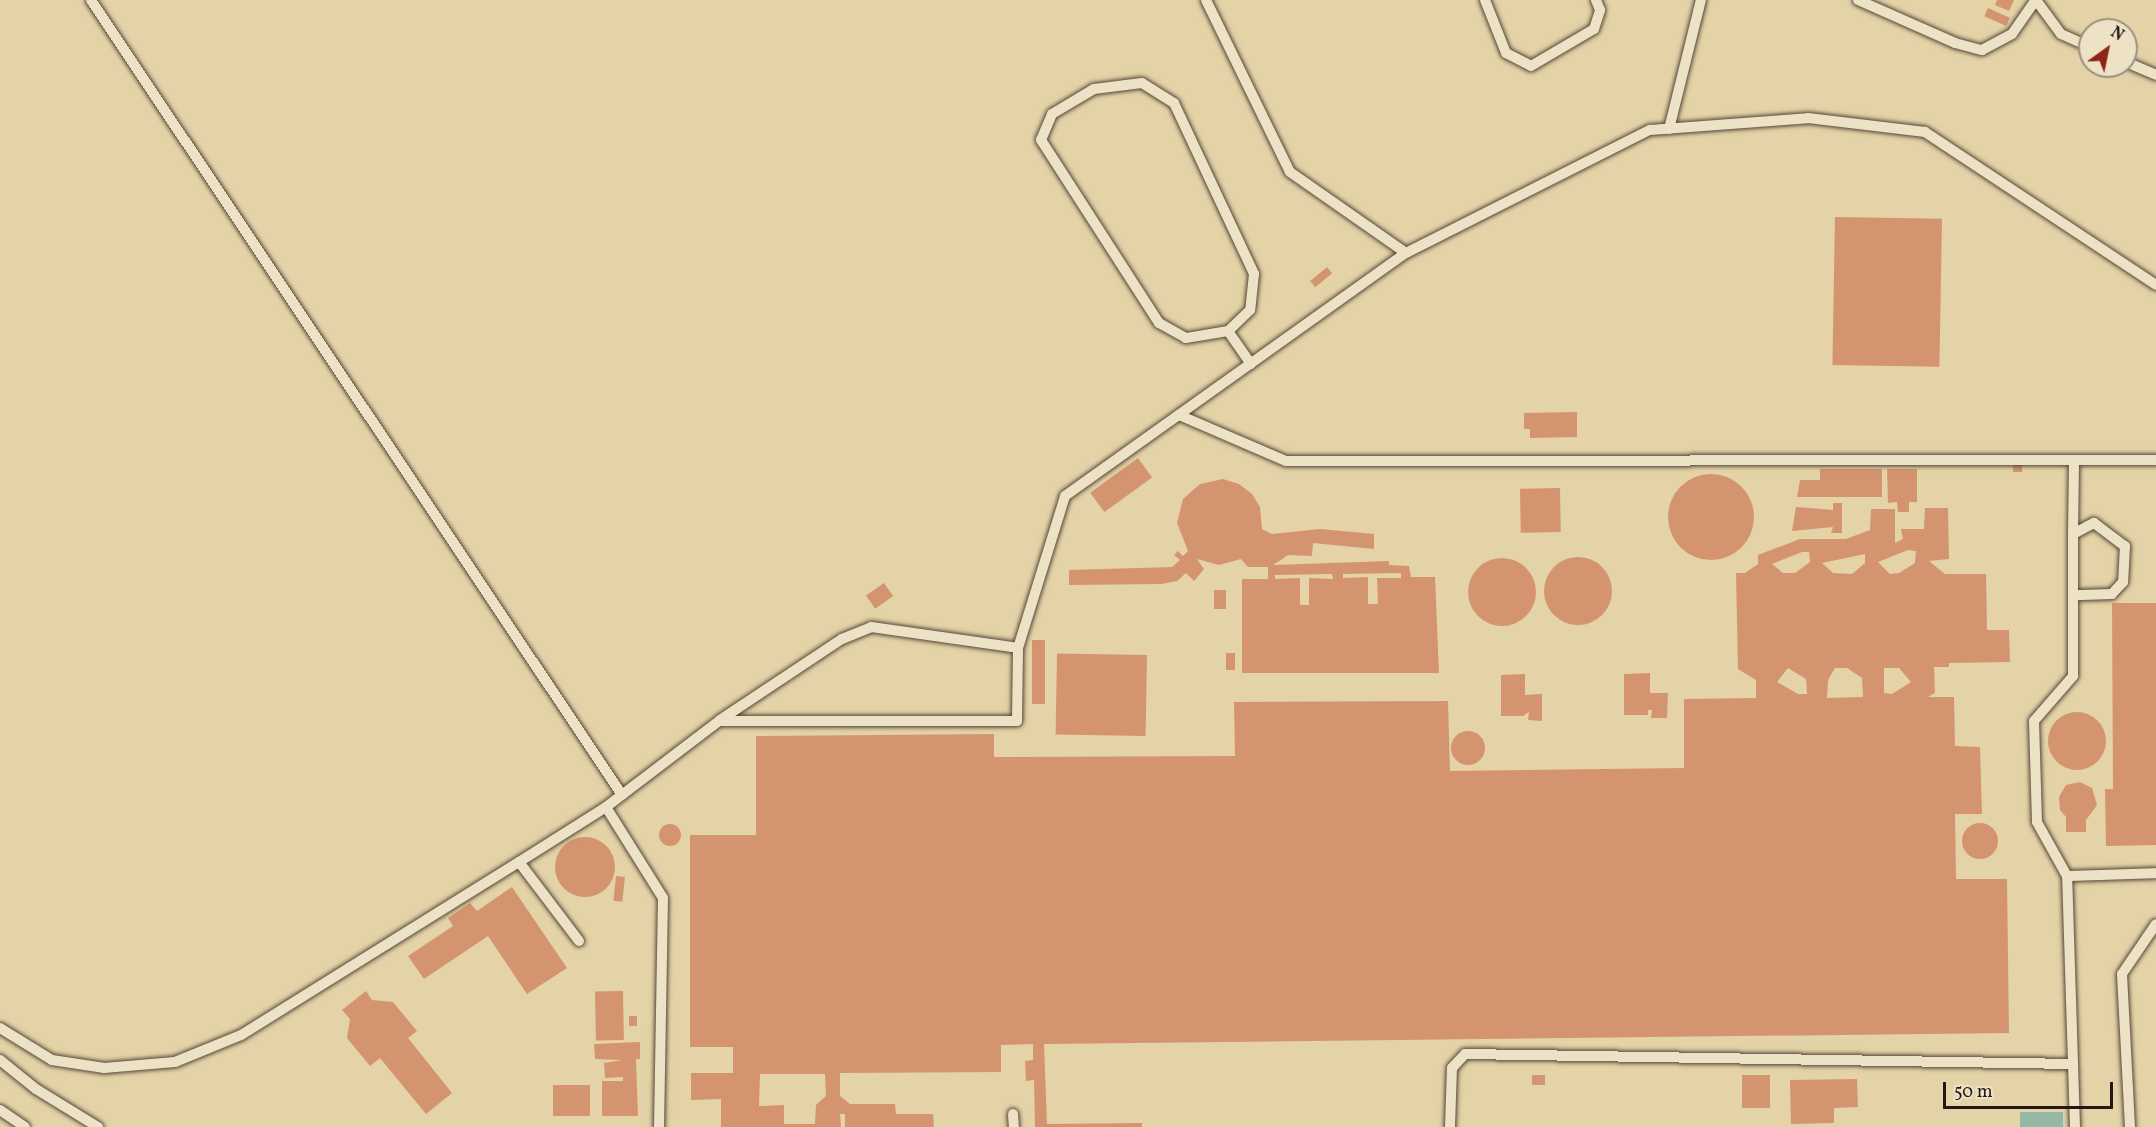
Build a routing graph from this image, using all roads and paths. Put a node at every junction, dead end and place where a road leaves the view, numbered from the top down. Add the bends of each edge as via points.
1 (91, 0) edge
2 (1206, 0) edge
3 (1485, 0) edge
4 (1596, 0) edge
5 (1701, 0) edge
6 (1858, 0) edge
7 (2036, 0) edge
8 (2078, 42) edge
9 (2138, 67) edge
10 (2156, 75) edge
11 (1669, 129) junction
12 (1406, 253) junction
13 (2156, 285) edge
14 (1228, 331) junction
15 (1251, 364) junction
16 (1179, 415) junction
17 (2074, 460) junction
18 (2156, 460) edge
19 (2073, 534) junction
20 (2074, 595) junction
21 (1018, 648) junction
22 (719, 721) junction
23 (622, 795) junction
24 (606, 807) junction
25 (519, 862) junction
26 (2156, 873) edge
27 (2067, 876) junction
28 (2156, 924) edge
29 (579, 941) dead end
30 (0, 1028) edge
31 (0, 1060) edge
32 (2073, 1064) junction
33 (0, 1110) edge
34 (1013, 1114) dead end
35 (25, 1127) edge
36 (98, 1127) edge
37 (659, 1127) edge
38 (1014, 1127) edge
39 (1450, 1127) edge
40 (2075, 1127) edge
41 (2130, 1127) edge

1 - 23 lane
2 - 12 lane via 1290,172
3 - 4 lane via 1506,53 1531,66 1594,29 1600,10
5 - 11 lane
6 - 7 lane via 1956,43 1982,50 2012,34
7 - 8 lane via 2061,34
9 - 10 lane
11 - 12 lane via 1650,130
11 - 13 lane via 1808,118 1925,132
12 - 15 lane
14 - 14 lane via 1250,310 1254,274 1174,103 1142,83 1094,88 1052,114 1041,140 1159,323 1186,338
14 - 15 lane
15 - 16 lane
16 - 17 lane via 1286,461
16 - 21 lane via 1065,496
17 - 18 lane
17 - 19 lane
19 - 20 lane
19 - 20 lane via 2094,523 2125,546 2123,582 2112,594
20 - 27 lane via 2073,676 2034,721 2037,822
21 - 22 lane via 872,627 842,639
21 - 22 lane via 1017,721
22 - 23 lane
23 - 24 lane
24 - 25 lane
24 - 37 lane via 663,898
25 - 29 lane
25 - 30 lane via 241,1035 175,1062 104,1068 52,1060
26 - 27 lane
27 - 32 lane
28 - 41 lane via 2122,974
31 - 36 lane via 36,1089
32 - 39 lane via 1465,1054 1452,1068
32 - 40 lane
33 - 35 lane
34 - 38 lane

